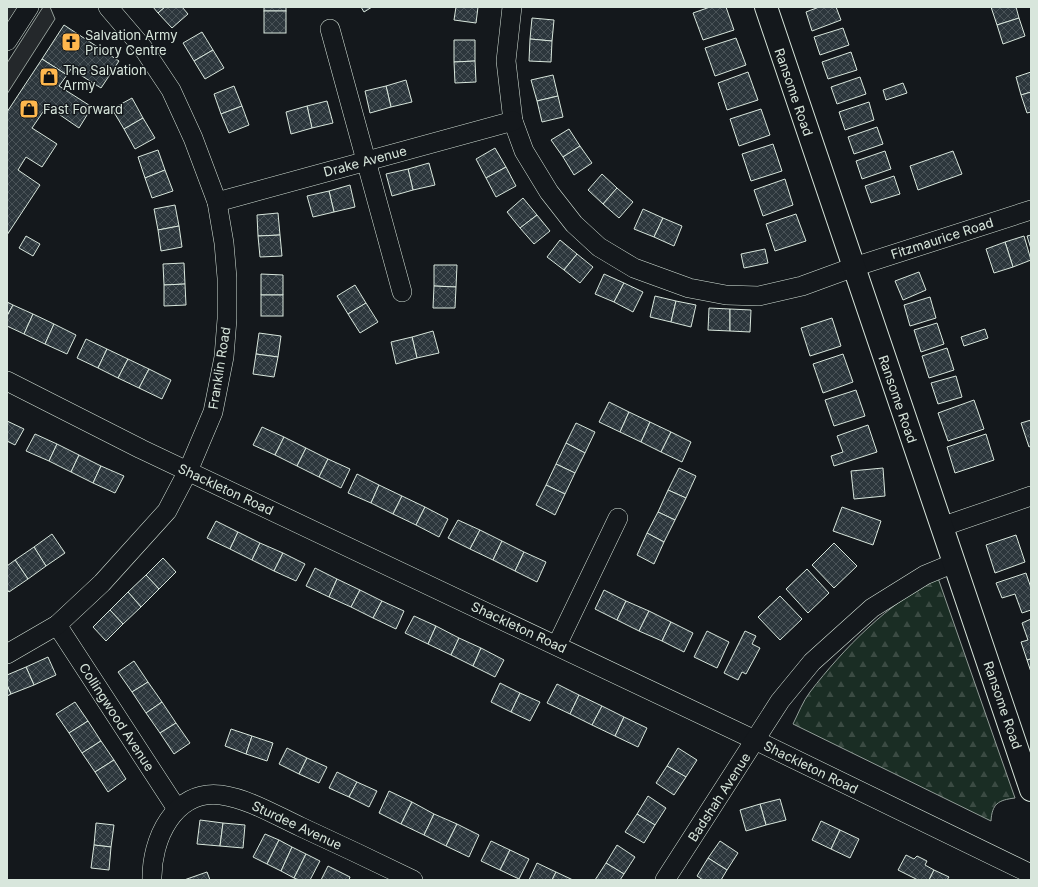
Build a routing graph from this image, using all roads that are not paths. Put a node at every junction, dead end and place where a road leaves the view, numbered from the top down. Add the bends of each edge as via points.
1 (29, 7) edge
2 (108, 7) edge
3 (512, 7) edge
4 (766, 7) edge
5 (330, 29) dead end
6 (7, 41) edge
7 (513, 121) junction
8 (366, 161) junction
9 (217, 202) junction
10 (1031, 210) edge
11 (854, 267) junction
12 (402, 292) dead end
13 (7, 381) edge
14 (188, 471) junction
15 (1031, 496) edge
16 (618, 518) dead end
17 (941, 527) junction
18 (954, 563) junction
19 (57, 625) junction
20 (557, 645) junction
21 (7, 654) edge
22 (755, 740) junction
23 (1031, 790) edge
24 (177, 809) junction
25 (1031, 874) edge
26 (152, 880) edge
27 (414, 880) edge
28 (665, 880) edge

1 - 6 street
2 - 9 street, Franklin Road via 142,48 171,90 193,138
3 - 7 street, Fitzmaurice Road via 506,61
4 - 11 street, Ransome Road
5 - 8 street
7 - 8 street, Drake Avenue
7 - 11 street, Fitzmaurice Road via 524,151 549,192 574,224 599,247 634,268 689,288 726,296 758,296 802,286
8 - 9 street, Drake Avenue
8 - 12 street
9 - 14 street, Franklin Road via 227,278 224,357 213,412
10 - 11 street, Fitzmaurice Road
11 - 17 street, Ransome Road
13 - 14 street, Shackleton Road
14 - 19 street, Franklin Road via 166,511 144,537 102,584
14 - 20 street, Shackleton Road
15 - 17 street
16 - 20 street
17 - 18 street, Ransome Road
18 - 22 street, Badshah Avenue via 925,575 872,608 836,639 812,662 780,701
18 - 23 street, Ransome Road
19 - 21 street, Franklin Road
19 - 24 street, Collingwood Avenue
20 - 22 street, Shackleton Road
22 - 25 street, Shackleton Road
22 - 28 street, Badshah Avenue
24 - 26 street via 163,828 152,866
24 - 27 street, Sturdee Avenue via 198,798 221,795 251,803

